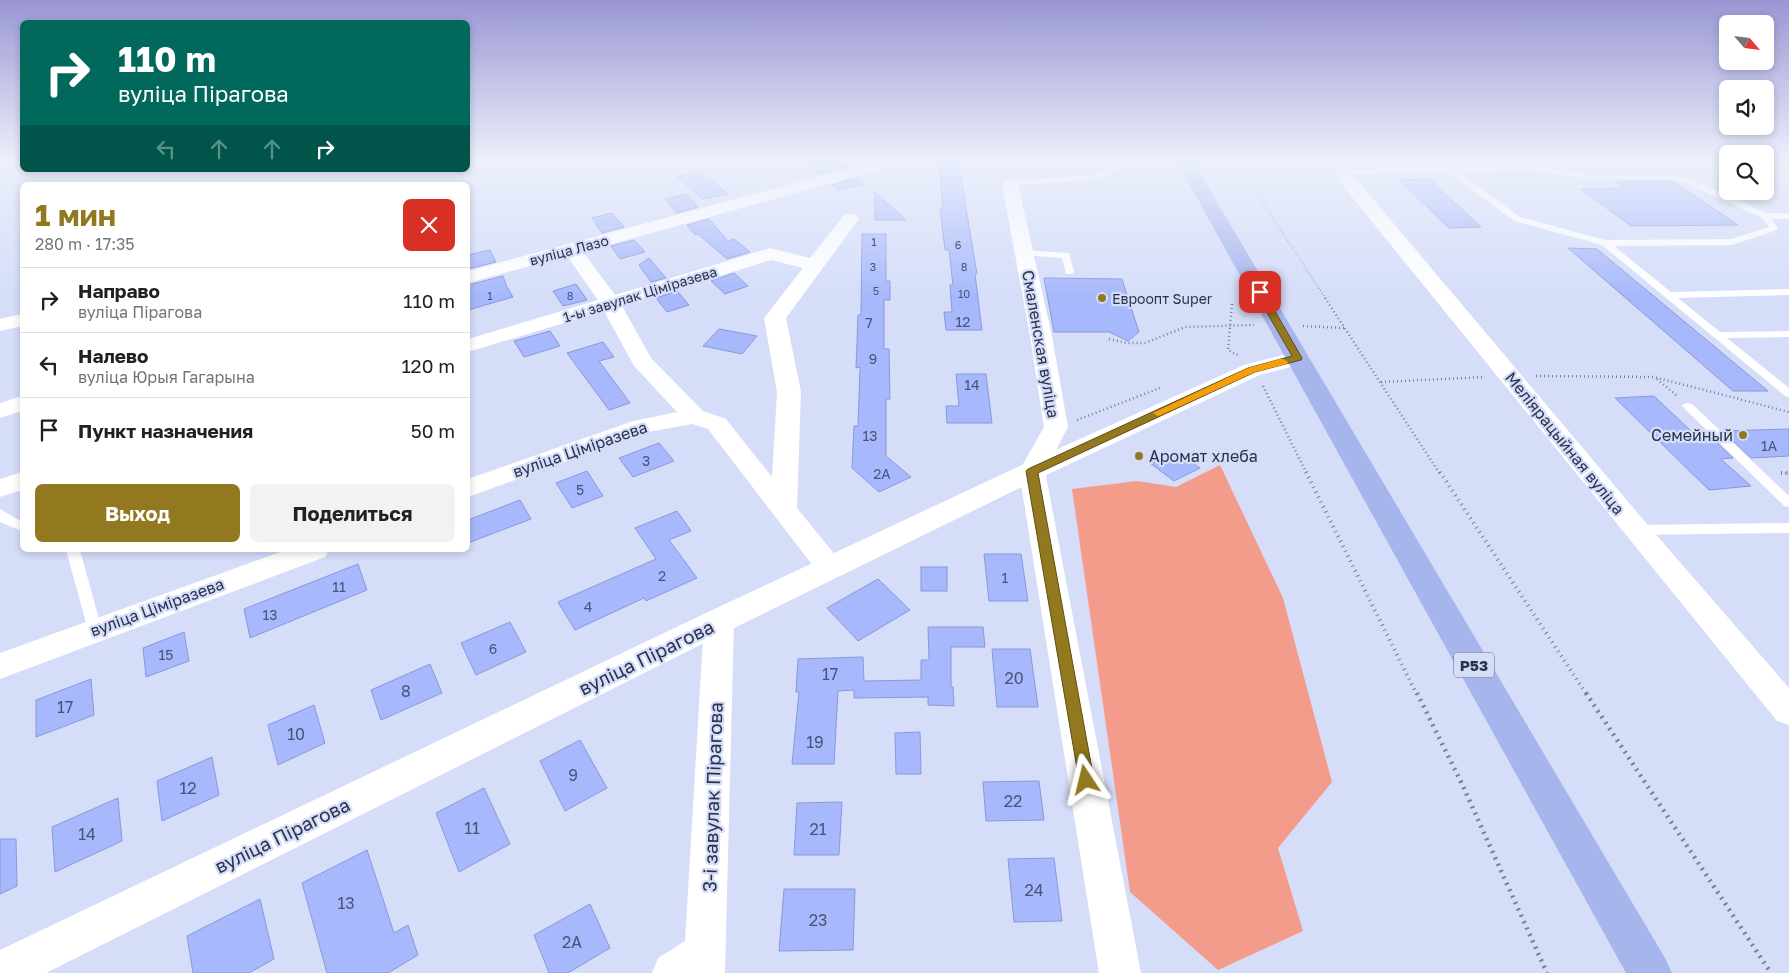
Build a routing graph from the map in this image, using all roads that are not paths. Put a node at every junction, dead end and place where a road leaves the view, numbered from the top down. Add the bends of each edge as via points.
1 (732, 205) edge
2 (1014, 205) edge
3 (1210, 205) edge
4 (1368, 205) edge
5 (1498, 205) edge
6 (1742, 205) edge
7 (1765, 216) junction
8 (1789, 216) edge
9 (850, 219) dead end
10 (1605, 243) junction
11 (571, 249) junction
12 (1024, 253) junction
13 (814, 265) junction
14 (1070, 272) dead end
15 (470, 276) edge
16 (1789, 292) edge
17 (1668, 296) junction
18 (610, 302) junction
19 (20, 320) edge
20 (0, 325) edge
21 (1789, 334) edge
22 (1717, 335) junction
23 (470, 345) edge
24 (1298, 358) junction
25 (1789, 394) edge
26 (20, 405) edge
27 (1688, 406) road end
28 (0, 411) edge
29 (694, 416) junction
30 (1032, 471) junction
31 (20, 482) edge
32 (470, 487) edge
33 (0, 488) edge
34 (1789, 504) edge
35 (783, 510) junction
36 (0, 513) edge
37 (20, 526) edge
38 (1789, 528) edge
39 (1636, 530) junction
40 (74, 552) edge
41 (310, 552) edge
42 (830, 568) junction
43 (720, 621) junction
44 (95, 630) junction
45 (0, 666) edge
46 (1789, 711) edge
47 (704, 962) edge
48 (0, 973) edge
49 (673, 973) edge
50 (1120, 973) edge
51 (1650, 973) edge

1 - 11 street, вуліца Лазо
2 - 12 street, Смаленская вуліца
3 - 24 main road, Р53
4 - 39 street, Меліярацыйная вуліца
5 - 10 lane via 1517,219
6 - 7 lane
7 - 8 lane
7 - 10 lane via 1774,228 1732,242
9 - 13 street
10 - 17 lane
11 - 15 street, вуліца Лазо
11 - 18 street
12 - 14 lane via 1066,255
12 - 30 street, Смаленская вуліца via 1056,427
13 - 18 street, 1-ы завулак Ціміразева via 770,254
13 - 35 street via 775,318 789,392
16 - 17 lane
17 - 22 lane
18 - 23 street, 1-ы завулак Ціміразева
18 - 29 street via 642,361
19 - 20 street
21 - 22 lane
22 - 25 lane
24 - 30 main road, вуліца Пірагова via 1252,370
24 - 51 main road, Р53
26 - 28 street
27 - 34 lane
29 - 32 street, вуліца Ціміразева via 642,426
29 - 35 street via 717,424
30 - 42 main road, вуліца Пірагова
30 - 50 street
31 - 33 street
35 - 42 street
36 - 37 lane
38 - 39 lane
39 - 46 street, Меліярацыйная вуліца
40 - 44 lane
41 - 44 street, вуліца Ціміразева
42 - 43 main road, вуліца Пірагова
43 - 47 street, 3-і завулак Пірагова
43 - 48 main road, вуліца Пірагова
44 - 45 street, вуліца Ціміразева
47 - 49 street

